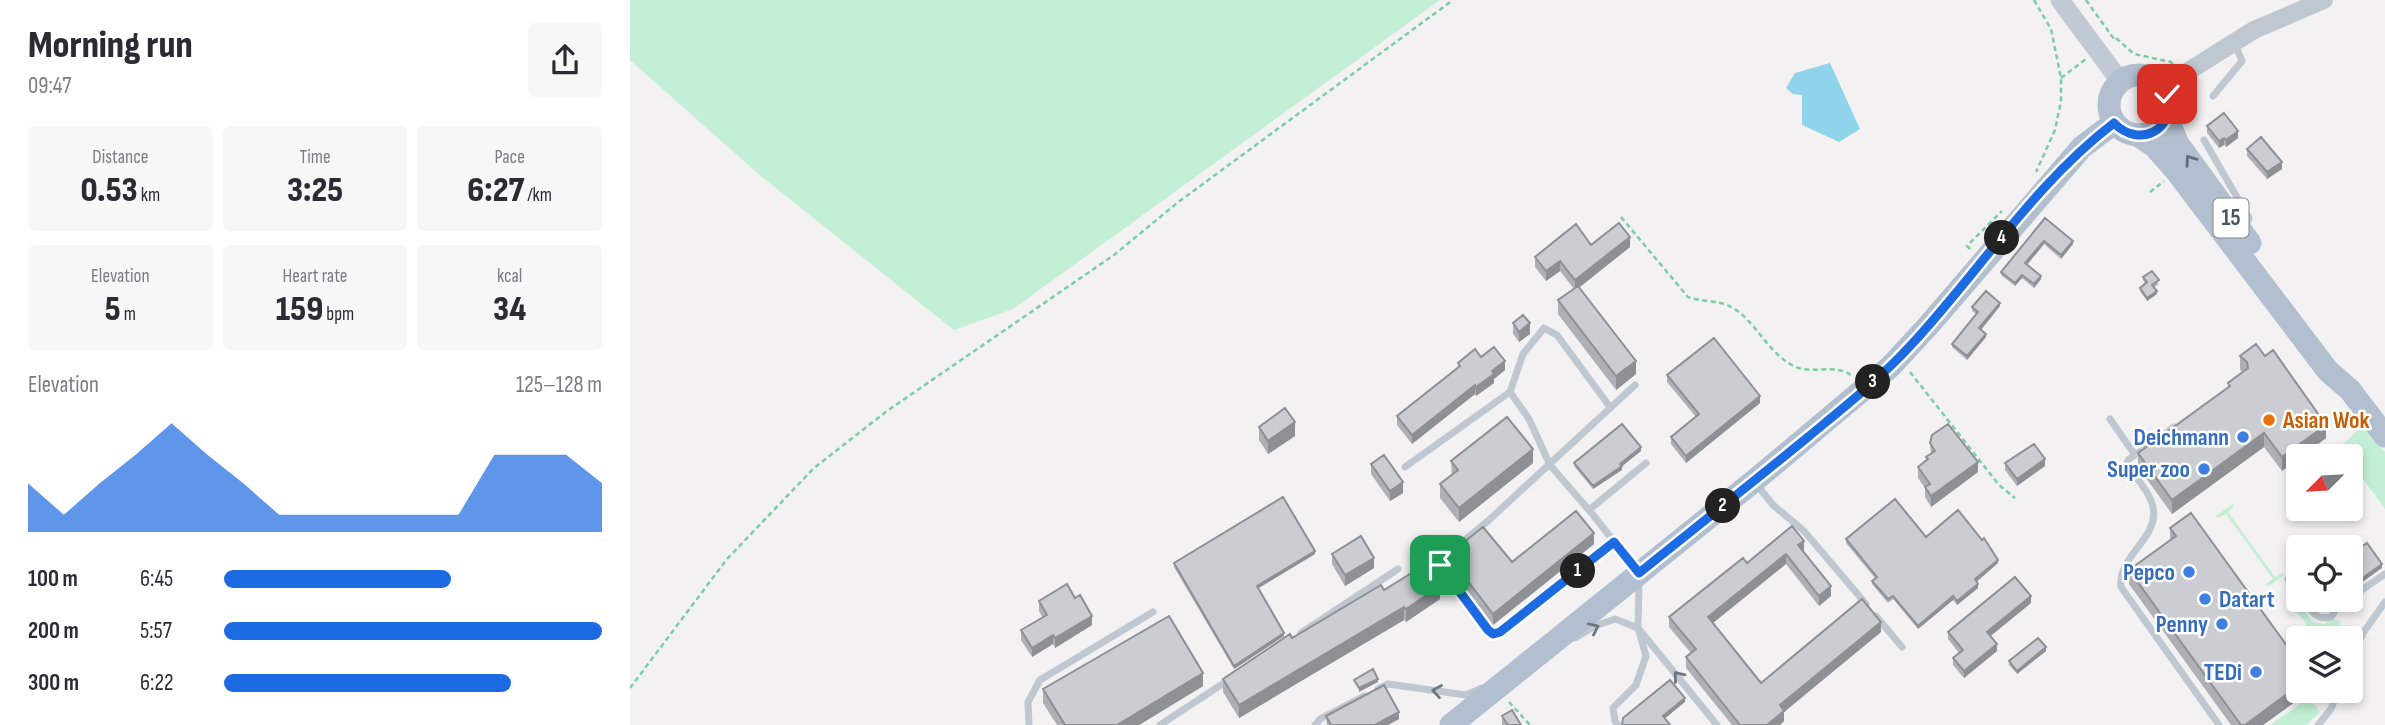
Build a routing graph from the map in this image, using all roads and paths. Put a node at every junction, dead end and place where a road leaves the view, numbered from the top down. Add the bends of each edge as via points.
1 (1454, 0) edge
2 (2034, 0) edge
3 (2060, 0) edge
4 (2325, 0) edge
5 (2234, 42) junction
6 (2120, 81) junction
7 (2163, 87) junction
8 (2213, 96) dead end
9 (2167, 118) junction
10 (2114, 123) junction
11 (2139, 136) junction
12 (2204, 140) dead end
13 (2033, 176) dead end
14 (2002, 211) dead end
15 (1622, 217) dead end
16 (2242, 233) junction
17 (1984, 261) junction
18 (1899, 358) junction
19 (1635, 385) dead end
20 (1867, 388) junction
21 (2350, 390) junction
22 (1510, 392) junction
23 (1610, 407) junction
24 (2110, 419) dead end
25 (2178, 425) edge
26 (2385, 436) edge
27 (2135, 455) junction
28 (1646, 463) dead end
29 (1550, 465) junction
30 (1405, 467) dead end
31 (1754, 481) junction
32 (2015, 498) dead end
33 (1589, 510) junction
34 (1614, 542) junction
35 (1398, 569) dead end
36 (1639, 573) junction
37 (2385, 574) edge
38 (2363, 589) edge
39 (2385, 602) edge
40 (1153, 612) dead end
41 (2313, 612) edge
42 (2334, 612) edge
43 (1638, 628) junction
44 (2363, 633) edge
45 (1296, 636) edge
46 (1551, 645) junction
47 (1902, 647) dead end
48 (1240, 673) edge
49 (1500, 686) junction
50 (630, 688) edge
51 (2333, 703) edge
52 (1029, 725) edge
53 (1160, 725) edge
54 (1315, 725) edge
55 (1451, 725) edge
56 (1530, 725) edge
57 (1618, 725) edge
58 (1717, 725) edge
59 (2219, 725) edge
60 (2318, 725) edge

1 - 50 path via 1177,203 1114,255 887,411 814,468 727,559
2 - 13 path via 2051,29 2061,101 2055,130
3 - 6 main road
4 - 5 street
5 - 7 street
5 - 8 lane via 2242,61
6 - 7 main road via 2138,75
6 - 10 main road via 2108,106
7 - 9 main road, 15 via 2169,102
9 - 11 main road via 2155,131
16 -> 9 main road, 15 via 2178,144
10 - 11 main road, 15
10 - 17 main road via 2082,147
11 - 21 main road, 15 via 2177,172 2328,371
12 - 16 lane via 2249,218
14 - 17 path via 1968,246
15 - 20 path via 1688,297 1730,306 1783,360 1798,368 1846,370
16 - 21 main road, 15 via 2339,362
17 - 18 main road
18 - 20 main road
18 - 32 path via 1999,485
19 - 23 lane
20 - 31 main road
21 - 26 main road, 15
22 - 23 lane via 1523,354 1544,328 1556,335
22 - 29 lane via 1529,419
22 - 30 lane
23 - 29 lane
24 - 27 lane
25 - 27 lane
27 - 59 lane via 2127,464 2151,500 2154,517 2121,571 2122,587
28 - 33 lane
29 - 33 lane
29 - 34 lane via 1440,563 1488,630 1500,632
31 - 36 main road
31 - 47 lane via 1773,505 1804,531
33 - 34 lane
34 - 36 lane
35 - 45 lane
36 - 43 lane
36 - 46 main road
37 - 38 lane
39 - 44 lane
40 - 52 lane via 1040,680 1028,702
41 - 42 lane via 2321,619
46 -> 43 lane via 1565,644 1615,619
43 - 57 lane via 1646,656 1636,685 1613,708
58 -> 43 lane
46 - 49 main road
48 - 53 lane
49 -> 54 lane via 1486,686 1466,695 1388,684
49 - 55 main road
49 - 56 path
51 - 60 lane

